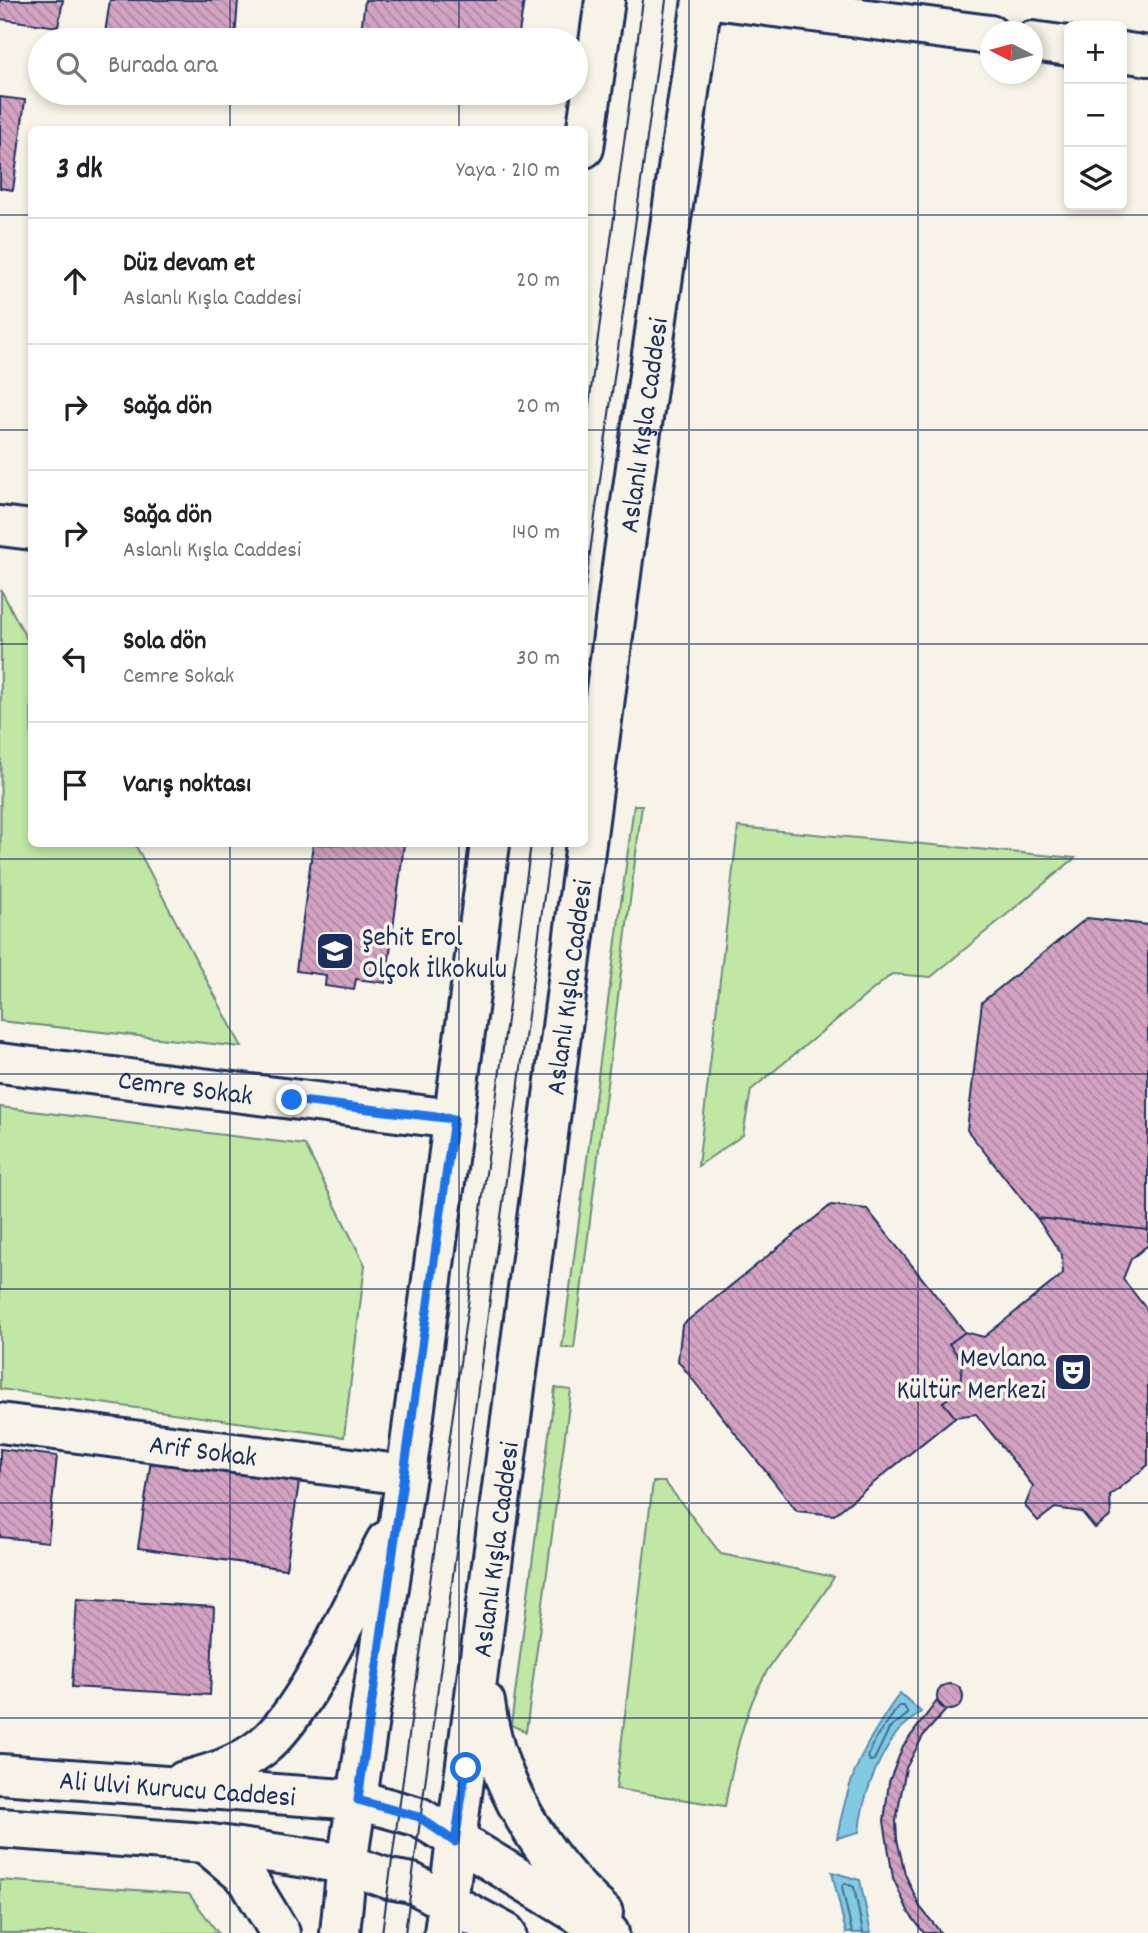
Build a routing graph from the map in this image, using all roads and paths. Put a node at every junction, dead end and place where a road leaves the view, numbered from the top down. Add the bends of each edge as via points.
1 (605, 0) edge
2 (702, 0) edge
3 (721, 0) edge
4 (980, 34) edge
5 (1043, 42) edge
6 (1064, 45) edge
7 (1127, 53) edge
8 (1148, 56) edge
9 (587, 126) edge
10 (0, 526) edge
11 (28, 530) edge
12 (588, 827) edge
13 (491, 847) edge
14 (585, 847) edge
15 (0, 1063) edge
16 (454, 1119) junction
17 (0, 1423) edge
18 (406, 1475) junction
19 (399, 1517) junction
20 (480, 1663) junction
21 (0, 1774) edge
22 (160, 1788) junction
23 (358, 1800) junction
24 (0, 1828) edge
25 (455, 1842) junction
26 (205, 1843) junction
27 (347, 1864) junction
28 (447, 1917) edge
29 (280, 1933) edge
30 (340, 1933) edge
31 (506, 1933) edge
32 (609, 1933) edge
33 (626, 1933) edge

1 - 9 main road
2 - 12 main road, Aslanlı Kışla Caddesi
3 - 4 main road
5 - 6 main road
7 - 8 main road
10 - 11 main road
13 - 16 main road
14 - 20 main road, Aslanlı Kışla Caddesi
15 - 16 main road, Cemre Sokak
16 - 18 main road
17 - 18 main road, Arif Sokak
18 - 19 main road
19 - 22 main road via 302,1700 264,1746 229,1769
19 - 23 main road
20 - 25 main road, Aslanlı Kışla Caddesi
20 - 33 main road via 488,1734 526,1818 549,1857
21 - 22 main road, Ali Ulvi Kurucu Caddesi
22 - 23 main road, Ali Ulvi Kurucu Caddesi
23 - 25 main road, Ali Ulvi Kurucu Caddesi via 419,1817
23 - 27 main road
24 - 26 main road, Ali Ulvi Kurucu Caddesi
25 - 28 main road, Aslanlı Kışla Caddesi
25 - 32 main road, Ali Ulvi Kurucu Caddesi
26 - 27 main road, Ali Ulvi Kurucu Caddesi
26 - 29 main road via 247,1878
27 - 28 main road, Ali Ulvi Kurucu Caddesi via 412,1883
27 - 30 main road
28 - 31 main road, Ali Ulvi Kurucu Caddesi

